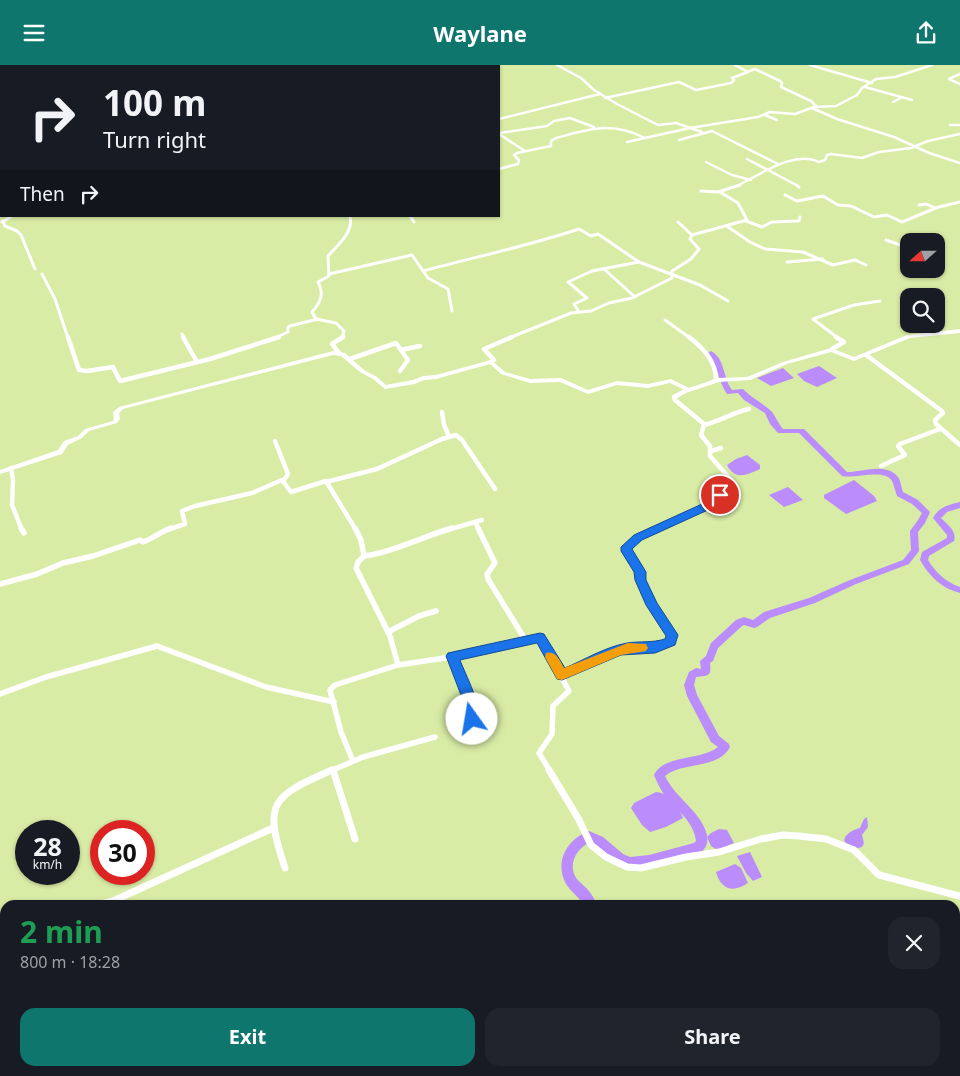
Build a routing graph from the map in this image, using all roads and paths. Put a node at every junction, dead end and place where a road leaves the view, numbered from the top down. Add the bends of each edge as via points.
1 (557, 65) edge
2 (735, 65) edge
3 (810, 65) edge
4 (932, 65) edge
5 (747, 72) junction
6 (960, 74) edge
7 (954, 76) junction
8 (960, 78) edge
9 (872, 83) junction
10 (960, 84) edge
11 (865, 87) junction
12 (600, 94) junction
13 (606, 97) junction
14 (903, 97) junction
15 (912, 100) dead end
16 (893, 102) dead end
17 (817, 107) junction
18 (812, 108) junction
19 (765, 115) junction
20 (500, 119) edge
21 (777, 120) dead end
22 (950, 125) dead end
23 (960, 125) edge
24 (594, 127) junction
25 (689, 128) junction
26 (702, 133) junction
27 (500, 134) edge
28 (960, 134) edge
29 (500, 135) edge
30 (645, 138) junction
31 (679, 140) dead end
32 (627, 142) dead end
33 (915, 146) junction
34 (526, 151) junction
35 (747, 159) dead end
36 (706, 162) dead end
37 (960, 163) edge
38 (778, 164) junction
39 (500, 169) edge
40 (767, 170) junction
41 (751, 180) junction
42 (799, 187) dead end
43 (702, 191) dead end
44 (720, 192) junction
45 (786, 195) dead end
46 (960, 202) edge
47 (920, 205) dead end
48 (936, 208) junction
49 (350, 217) edge
50 (411, 217) edge
51 (800, 217) dead end
52 (746, 221) junction
53 (2, 222) edge
54 (414, 222) dead end
55 (678, 223) dead end
56 (728, 227) junction
57 (692, 235) junction
58 (886, 240) dead end
59 (900, 245) edge
60 (824, 259) junction
61 (640, 262) junction
62 (787, 262) dead end
63 (866, 265) dead end
64 (35, 269) dead end
65 (604, 269) junction
66 (423, 271) junction
67 (42, 274) dead end
68 (328, 274) junction
69 (673, 275) junction
70 (635, 297) junction
71 (728, 301) dead end
72 (880, 301) dead end
73 (452, 311) dead end
74 (579, 312) junction
75 (318, 319) junction
76 (666, 320) dead end
77 (960, 331) edge
78 (182, 334) dead end
79 (420, 346) dead end
80 (832, 349) junction
81 (402, 350) junction
82 (339, 353) junction
83 (866, 355) junction
84 (350, 359) junction
85 (197, 362) junction
86 (491, 362) junction
87 (400, 371) dead end
88 (720, 380) junction
89 (687, 389) junction
90 (749, 409) dead end
91 (442, 412) dead end
92 (704, 425) junction
93 (940, 429) junction
94 (449, 436) junction
95 (275, 441) dead end
96 (960, 445) edge
97 (721, 448) dead end
98 (711, 451) junction
99 (881, 465) dead end
100 (11, 468) junction
101 (0, 472) edge
102 (284, 480) junction
103 (326, 482) junction
104 (495, 489) dead end
105 (482, 520) dead end
106 (475, 522) junction
107 (24, 533) dead end
108 (364, 556) junction
109 (0, 584) edge
110 (436, 611) dead end
111 (388, 631) junction
112 (526, 641) junction
113 (452, 656) junction
114 (398, 665) junction
115 (562, 675) junction
116 (0, 694) edge
117 (334, 702) junction
118 (472, 719) dead end
119 (435, 737) dead end
120 (353, 761) junction
121 (333, 770) junction
122 (273, 828) junction
123 (355, 839) dead end
124 (285, 868) dead end
125 (960, 896) edge
126 (115, 900) edge

1 - 12 street
2 - 5 street
3 - 9 street
4 - 9 street via 896,77 876,79
5 - 13 street via 732,78 731,83 698,90 679,82
5 - 17 street via 755,69 780,81 782,87
6 - 7 street
7 - 8 street
7 - 10 street via 949,79
9 - 11 street
11 - 14 street
11 - 17 street via 839,105
12 - 13 street
12 - 20 street
13 - 25 street via 658,125 676,123
14 - 15 street
14 - 16 street
17 - 18 street
18 - 19 street via 797,114 770,112
18 - 33 street
19 - 21 street
19 - 25 street
22 - 23 street
24 - 27 street via 570,118
24 - 30 street via 629,130
24 - 34 street via 551,141 551,146
25 - 26 street
25 - 30 street
26 - 31 street
26 - 38 street via 714,131
28 - 33 street
29 - 34 street
30 - 32 street
33 - 37 street
33 - 38 street via 862,158 831,154 819,162 810,157
34 - 39 street via 514,155 519,160 518,164
35 - 40 street
36 - 41 street
38 - 40 street
40 - 41 street
40 - 42 street
41 - 44 street
43 - 44 street
44 - 52 street via 738,203
45 - 48 street via 797,201 824,197 874,217 888,215 902,222
46 - 48 street
47 - 48 street
49 - 68 street via 351,225 343,241 328,256
50 - 54 street
51 - 52 street via 799,221 772,222 762,227
52 - 56 street
53 - 64 street via 21,235
55 - 57 street
56 - 57 street
56 - 60 street via 764,249 794,250
57 - 69 street via 690,239 699,251 672,271
58 - 59 street
60 - 62 street
60 - 63 street via 832,265 857,260
61 - 65 street
61 - 66 street via 598,234 591,236 579,229
61 - 69 street
65 - 70 street
65 - 74 street via 568,282 587,298 574,305
66 - 68 street via 410,255
66 - 73 street via 430,280 448,289
67 - 85 street via 55,299 79,370 113,367 122,381
68 - 75 street via 318,282 322,289 320,303 312,312
69 - 70 street
69 - 71 street
70 - 74 street
72 - 80 street via 847,306 813,319 844,342
74 - 86 street via 486,347 484,349 494,361
75 - 82 street via 335,322 344,329 343,337 332,344
75 - 85 street via 290,326 284,335
76 - 88 street via 711,358
77 - 83 street via 906,337
78 - 85 street
79 - 81 street
80 - 83 street via 850,358
80 - 88 street via 788,362 748,379
81 - 84 street via 396,343
81 - 87 street via 408,360
82 - 84 street
82 - 100 street via 121,408 116,412 115,421 87,431 66,443 62,450
83 - 93 street via 942,411 935,420
84 - 86 street via 385,387
86 - 89 street via 503,373 530,381 561,380 588,392 614,384 648,386 671,381
88 - 89 street
89 - 92 street via 674,397 675,400
90 - 92 street
91 - 94 street
92 - 98 street via 701,435
93 - 96 street
93 - 99 street via 899,445 905,455
94 - 103 street via 384,466
94 - 104 street via 456,435 462,440
95 - 102 street via 288,474
97 - 98 street
98 - 115 street via 710,456 731,480 716,489 719,499 638,537 626,547 640,572 652,605 672,635 671,642 618,651
100 - 101 street
100 - 107 street via 14,482 10,495
102 - 103 street via 291,492
102 - 109 street via 252,493 185,509 182,511 185,524 162,531 151,540 126,543
103 - 108 street via 356,530
105 - 106 street
106 - 108 street via 428,535 381,555
106 - 112 street via 494,558 495,563 487,574 489,581
108 - 111 street via 356,568
110 - 111 street
111 - 114 street
112 - 113 street
112 - 115 street via 540,638
113 - 114 street
113 - 118 street via 472,708
114 - 117 street via 335,685 330,690
115 - 125 street via 569,691 553,706 552,735 539,753 588,840 618,864 635,868 719,852 783,835 826,839 860,854 879,875
116 - 117 street via 46,677 157,646 266,687
117 - 120 street via 341,732
119 - 120 street
120 - 121 street
121 - 122 street via 290,790 277,801 272,816
121 - 123 street
122 - 124 street
122 - 126 street

